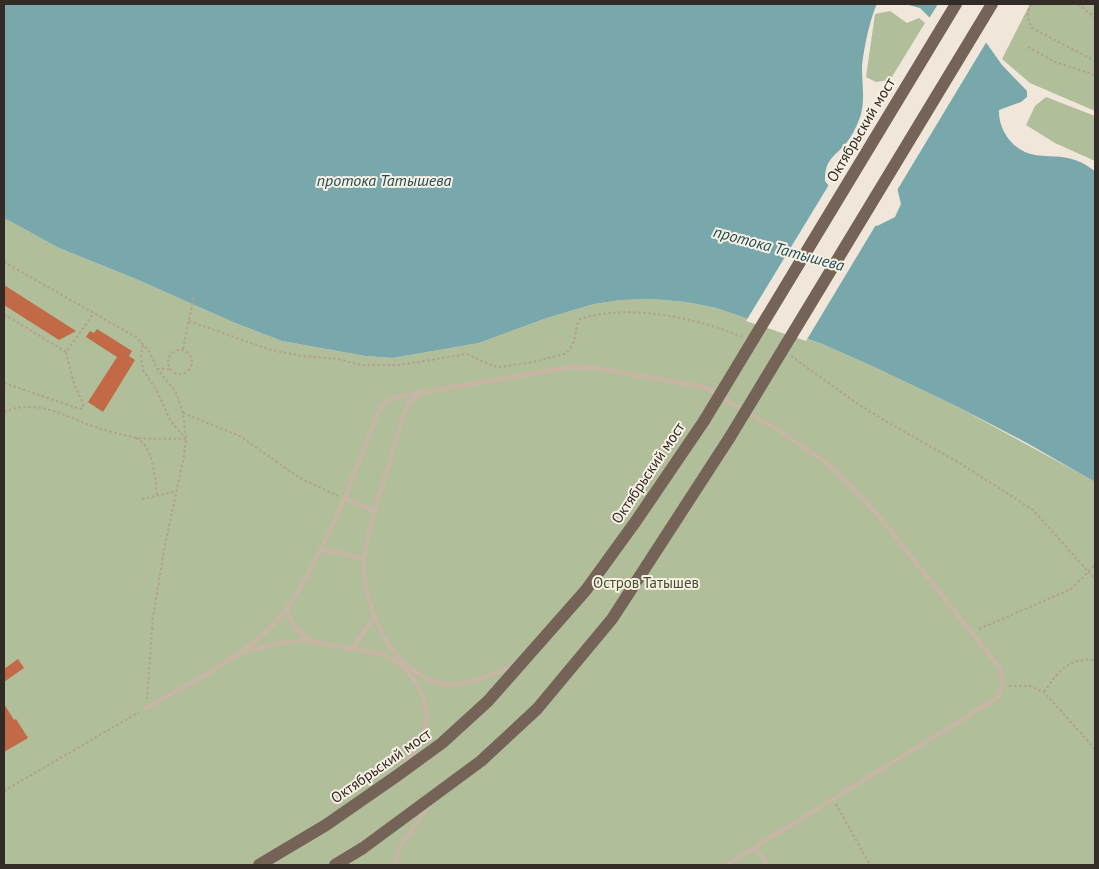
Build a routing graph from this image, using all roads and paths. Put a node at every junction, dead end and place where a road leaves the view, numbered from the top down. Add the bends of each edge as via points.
1 (956, 4) edge
2 (992, 4) edge
3 (1032, 4) edge
4 (1078, 4) edge
5 (1095, 18) edge
6 (1028, 47) dead end
7 (1095, 61) edge
8 (1095, 75) edge
9 (4, 262) edge
10 (194, 295) dead end
11 (94, 313) junction
12 (4, 314) edge
13 (143, 343) junction
14 (183, 350) junction
15 (66, 352) junction
16 (157, 369) junction
17 (170, 369) junction
18 (4, 383) edge
19 (425, 390) junction
20 (4, 412) edge
21 (183, 412) junction
22 (134, 437) junction
23 (186, 439) junction
24 (176, 491) junction
25 (157, 496) junction
26 (142, 499) dead end
27 (345, 499) junction
28 (375, 511) junction
29 (322, 549) junction
30 (364, 559) junction
31 (1095, 565) edge
32 (1090, 572) junction
33 (1095, 579) edge
34 (290, 604) junction
35 (375, 616) junction
36 (972, 631) junction
37 (311, 640) junction
38 (352, 649) junction
39 (240, 652) junction
40 (1095, 660) edge
41 (524, 662) junction
42 (1002, 687) junction
43 (1044, 692) junction
44 (146, 708) junction
45 (1095, 749) edge
46 (398, 775) junction
47 (4, 791) edge
48 (436, 795) junction
49 (834, 800) junction
50 (755, 847) junction
51 (259, 865) edge
52 (335, 865) edge
53 (395, 865) edge
54 (726, 865) edge
55 (767, 865) edge
56 (870, 865) edge

1 - 41 main road, Октябрьский мост, bridge via 704,421 586,590
2 - 48 main road, bridge via 730,437 612,619 537,709 481,761
3 - 7 path via 1028,20 1032,28
4 - 5 path
6 - 8 path via 1055,62
9 - 11 path
10 - 14 path
11 - 13 path
11 - 15 path
12 - 15 path
13 - 16 path
13 - 23 path via 140,357 143,370 158,390 170,420
14 - 17 path via 178,349 170,355
14 - 17 path via 188,351 193,360 191,369 183,374
15 - 18 path via 83,406 81,409
16 - 17 path
16 - 21 path via 170,382
19 - 27 lane via 392,398 382,406
19 - 28 lane via 406,408
19 - 36 lane via 572,367 704,387 778,430 838,473 883,521
20 - 22 path via 22,407 52,409 101,429
21 - 23 path
21 - 27 path via 240,436 298,477
22 - 23 path
22 - 25 path via 148,452
23 - 24 path
24 - 25 path
24 - 44 path via 153,617
25 - 26 path
27 - 28 lane
27 - 29 lane
28 - 30 lane
29 - 30 lane
29 - 34 lane
30 - 35 lane
31 - 32 path
32 - 33 path
32 - 36 path via 1071,589
34 - 37 lane via 288,612 294,628
34 - 39 lane via 269,629
35 - 38 lane
35 - 41 lane via 388,643 398,655 415,671 442,684 463,684
36 - 42 lane via 999,667
37 - 38 lane
37 - 39 lane
38 - 46 lane via 389,658 411,677 422,692 425,730
39 - 44 lane
40 - 43 path via 1074,662 1059,671
41 - 46 main road, Октябрьский мост via 488,702 442,743
42 - 43 path via 1030,686
42 - 49 lane via 996,698
43 - 45 path
44 - 47 path
46 - 51 main road, Октябрьский мост via 326,825
48 - 52 main road
48 - 53 lane via 400,847
49 - 50 lane
49 - 56 path
50 - 54 lane
50 - 55 lane

